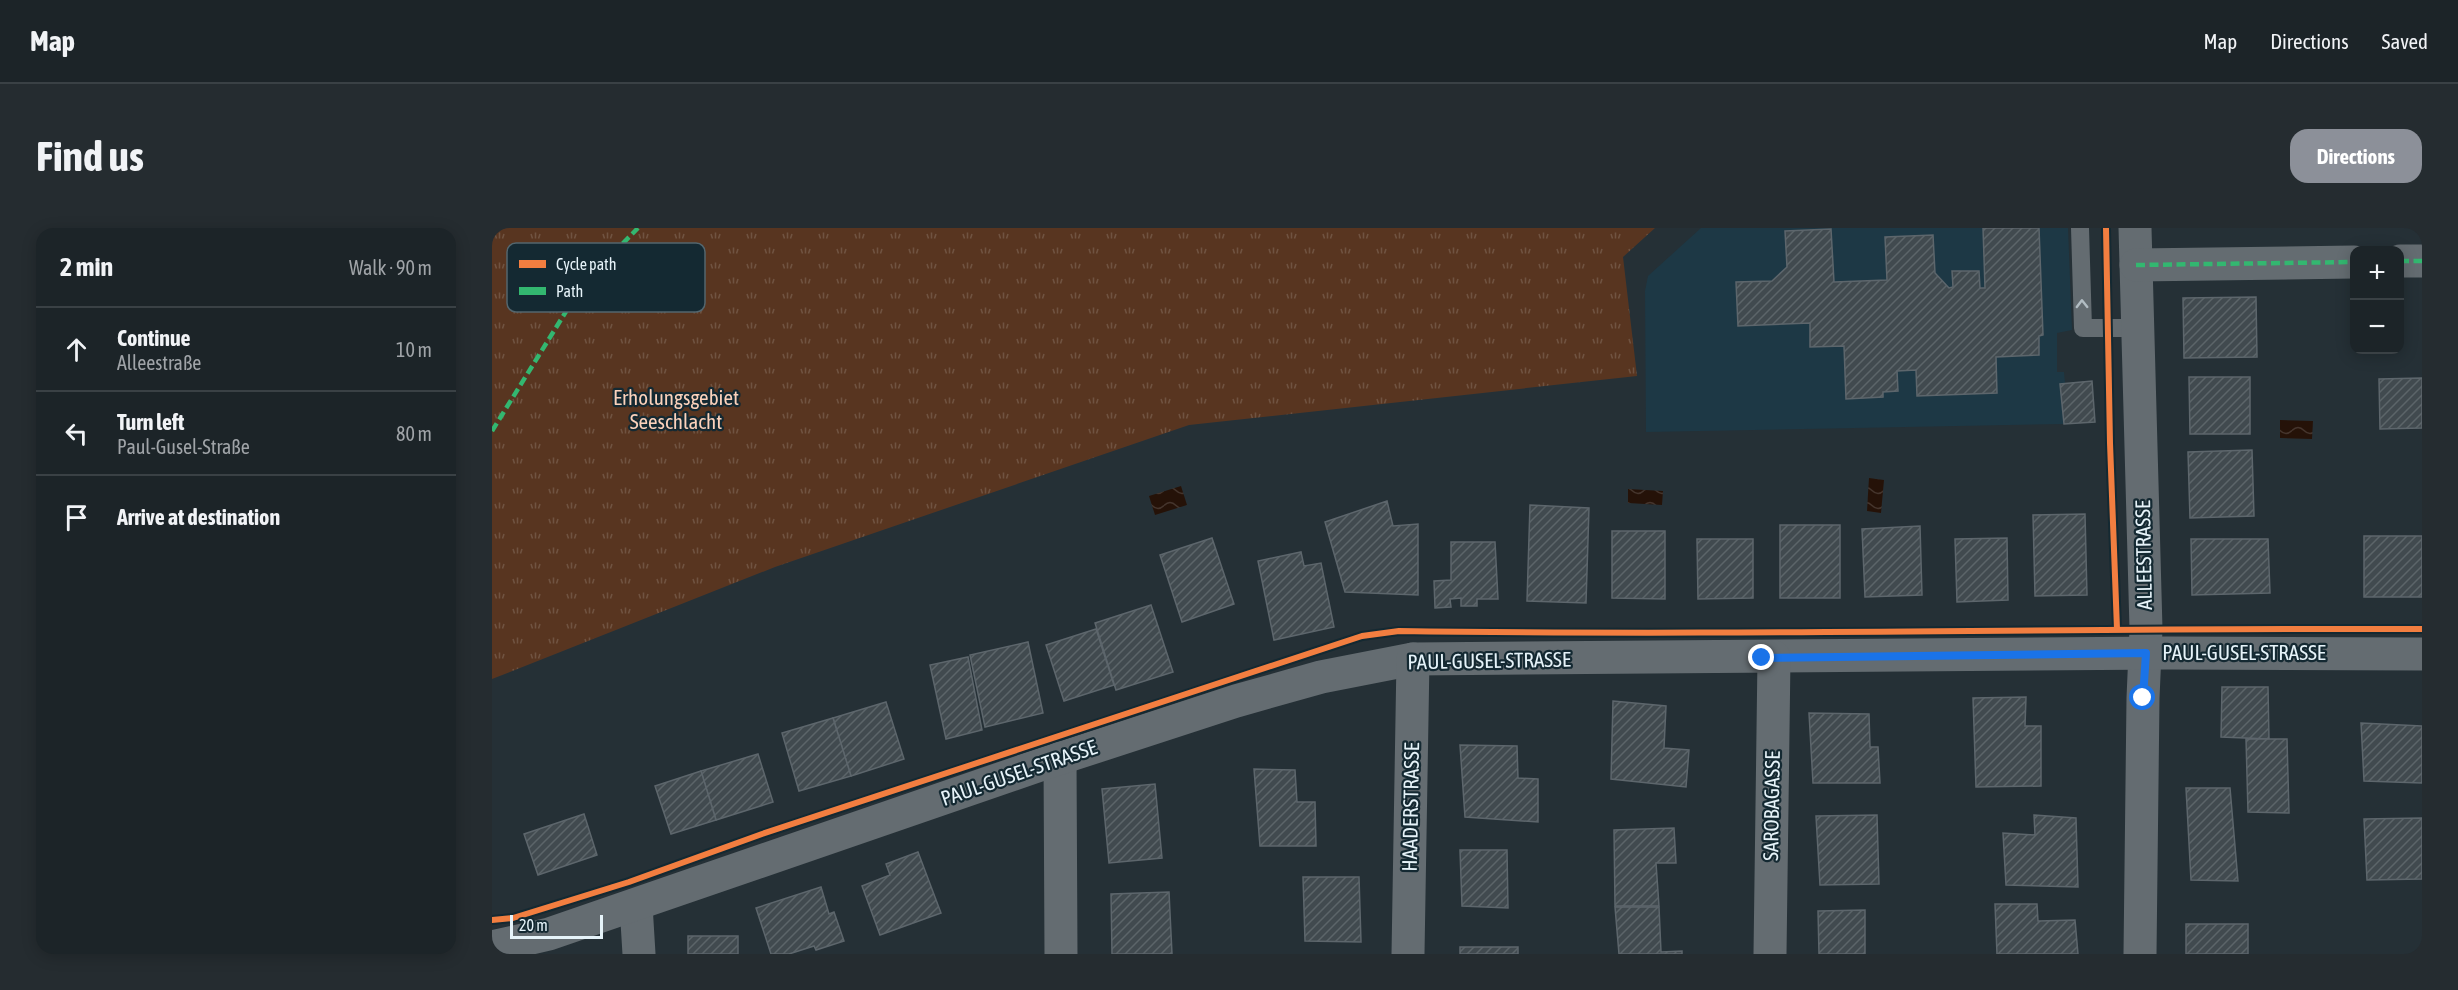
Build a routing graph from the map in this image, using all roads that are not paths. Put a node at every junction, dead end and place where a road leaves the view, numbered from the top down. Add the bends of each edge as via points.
1 (2080, 228) edge
2 (2134, 228) edge
3 (2404, 261) edge
4 (2422, 261) edge
5 (2350, 262) edge
6 (2136, 265) junction
7 (2138, 328) junction
8 (2146, 653) junction
9 (2422, 654) edge
10 (1774, 657) junction
11 (1413, 659) junction
12 (1060, 758) junction
13 (636, 905) junction
14 (492, 947) edge
15 (639, 954) edge
16 (1061, 954) edge
17 (1407, 954) edge
18 (1770, 954) edge
19 (2140, 954) edge

7 -> 1 lane via 2083,328
2 - 6 street, ALLEESTRASSE
3 - 4 street
5 - 6 street
6 - 7 street, ALLEESTRASSE
7 - 8 street, ALLEESTRASSE
8 - 9 street, PAUL-GUSEL-STRASSE
8 - 10 street, PAUL-GUSEL-STRASSE
8 - 19 street, ALLEESTRASSE
10 - 11 street, PAUL-GUSEL-STRASSE
10 - 18 street, SAROBAGASSE
11 - 12 street, PAUL-GUSEL-STRASSE via 1321,677
11 - 17 street, HAADERSTRASSE
12 - 13 street, PAUL-GUSEL-STRASSE
12 - 16 street
13 - 14 street, PAUL-GUSEL-STRASSE via 549,934
13 - 15 street

